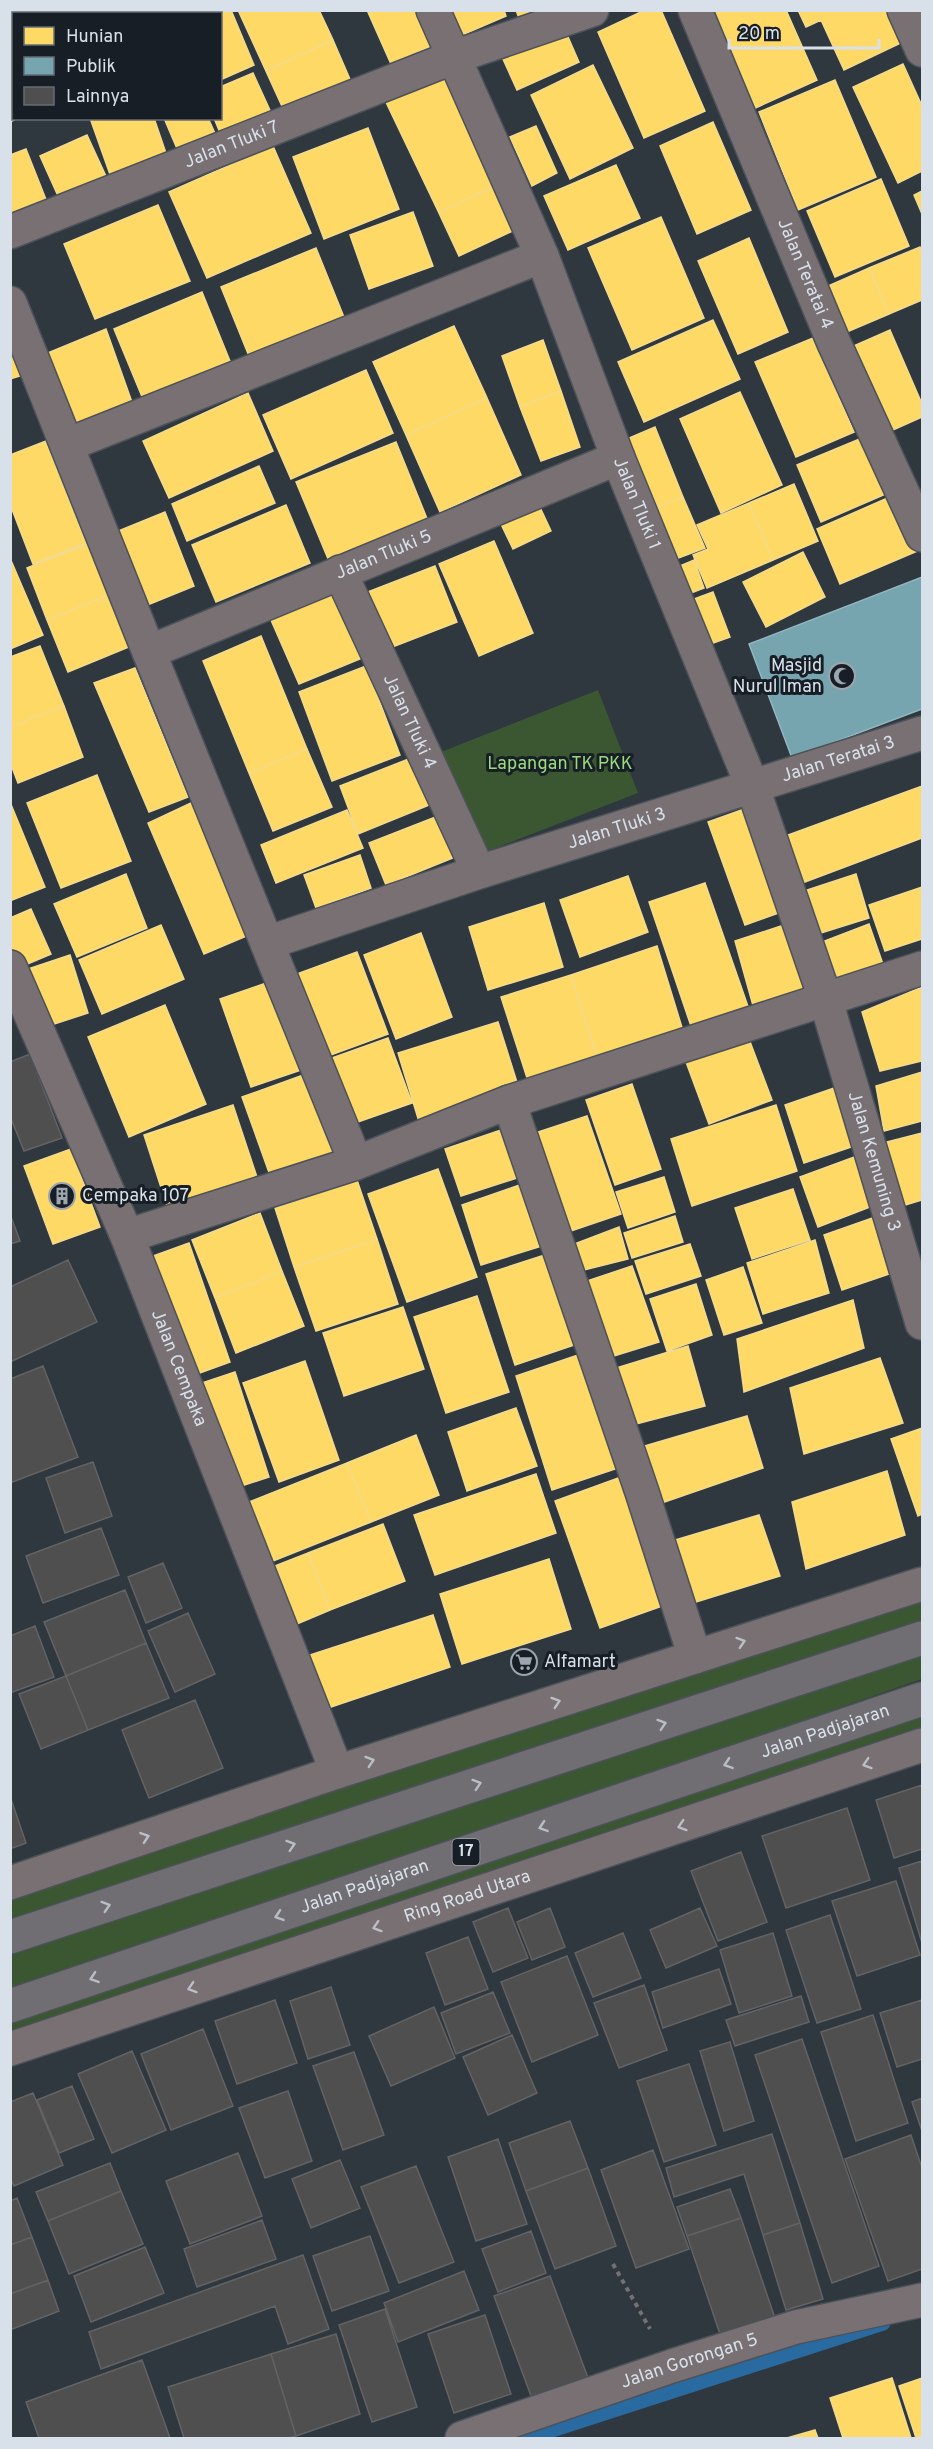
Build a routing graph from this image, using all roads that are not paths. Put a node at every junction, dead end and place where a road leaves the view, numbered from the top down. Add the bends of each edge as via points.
1 (433, 10) edge
2 (592, 10) edge
3 (695, 10) edge
4 (904, 10) edge
5 (922, 50) edge
6 (454, 57) junction
7 (10, 232) edge
8 (542, 256) junction
9 (10, 303) edge
10 (67, 445) junction
11 (618, 458) junction
12 (922, 536) edge
13 (340, 572) junction
14 (148, 652) junction
15 (922, 733) edge
16 (753, 788) junction
17 (479, 872) junction
18 (267, 943) junction
19 (10, 967) edge
20 (922, 968) edge
21 (826, 1000) junction
22 (509, 1102) junction
23 (356, 1163) junction
24 (127, 1236) junction
25 (922, 1323) edge
26 (922, 1584) edge
27 (922, 1638) edge
28 (694, 1657) junction
29 (922, 1699) edge
30 (922, 1745) edge
31 (337, 1772) junction
32 (10, 1883) edge
33 (10, 1937) edge
34 (10, 2006) edge
35 (10, 2049) edge
36 (922, 2300) edge
37 (462, 2439) edge

1 - 6 street, Jalan Tluki 1
2 - 6 street, Jalan Tluki 7
3 - 12 street, Jalan Teratai 4 via 834,343
4 - 5 street
6 - 7 street, Jalan Tluki 7
6 - 8 street, Jalan Tluki 1
8 - 10 street
8 - 11 street, Jalan Tluki 1
9 - 10 street
10 - 14 street
11 - 13 street, Jalan Tluki 5
11 - 16 street, Jalan Tluki 1
13 - 14 street, Jalan Tluki 5
13 - 17 street, Jalan Tluki 4
14 - 18 street
15 - 16 street, Jalan Teratai 3
16 - 17 street, Jalan Tluki 3
16 - 21 street, Jalan Tluki 1
17 - 18 street, Jalan Tluki 3
18 - 23 street
19 - 24 street, Jalan Cempaka
20 - 21 street
21 - 22 street
21 - 25 street, Jalan Kemuning 3
22 - 23 street
22 - 28 street
23 - 24 street
24 - 31 street, Jalan Cempaka
28 -> 26 street
33 -> 27 highway
31 -> 28 street
29 -> 34 highway, Jalan Padjajaran / 17
30 -> 35 street, Ring Road Utara
32 -> 31 street
36 - 37 street, Jalan Gorongan 5 via 796,2327

